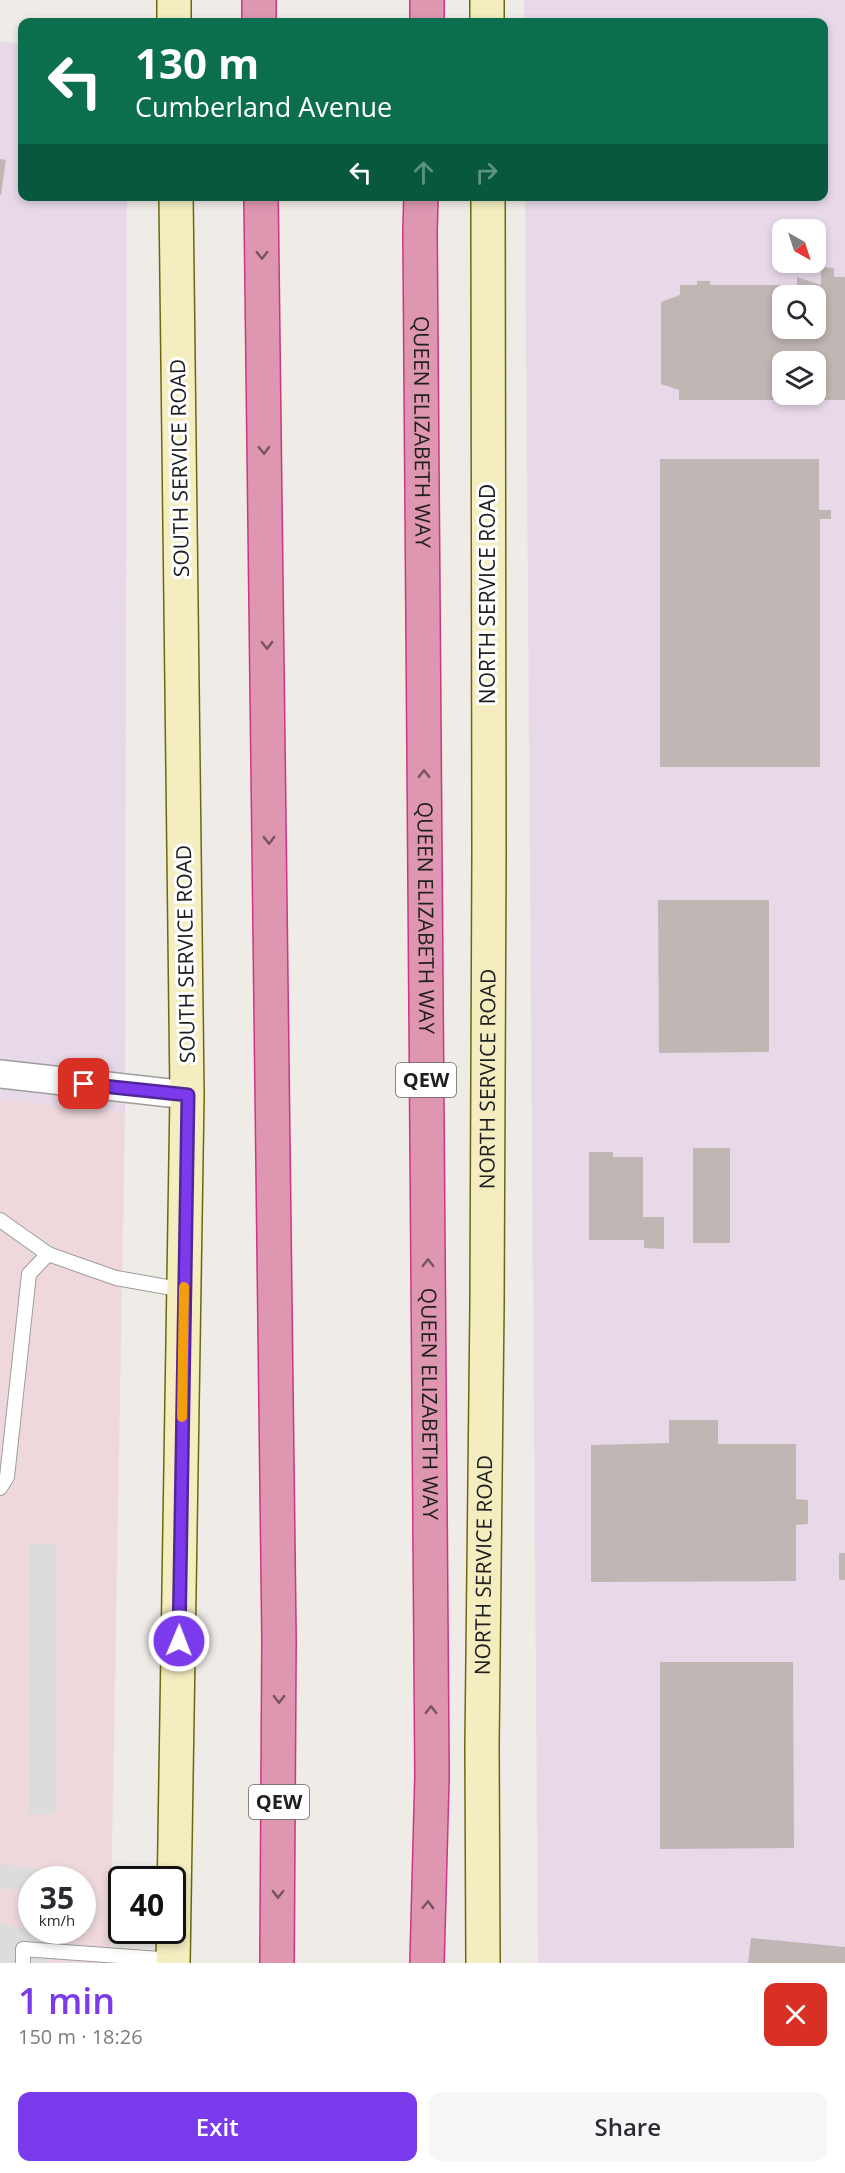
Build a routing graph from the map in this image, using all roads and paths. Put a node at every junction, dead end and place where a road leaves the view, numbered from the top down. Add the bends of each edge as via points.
1 (174, 0) edge
2 (259, 0) edge
3 (427, 0) edge
4 (487, 0) edge
5 (174, 18) edge
6 (259, 18) edge
7 (427, 18) edge
8 (487, 18) edge
9 (176, 201) edge
10 (261, 201) edge
11 (421, 201) edge
12 (488, 201) edge
13 (0, 1074) edge
14 (188, 1095) junction
15 (0, 1220) edge
16 (48, 1254) junction
17 (184, 1290) junction
18 (0, 1488) edge
19 (173, 1961) edge
20 (22, 1963) edge
21 (278, 1963) edge
22 (427, 1963) edge
23 (483, 1963) edge

1 - 5 street
2 - 6 highway
3 - 7 highway
4 - 8 street
9 - 14 street, SOUTH SERVICE ROAD
10 -> 21 highway, QEW via 279,1640
22 -> 11 highway, QUEEN ELIZABETH WAY / QEW via 432,1776
12 - 23 street, NORTH SERVICE ROAD
13 - 14 street
14 - 17 street, SOUTH SERVICE ROAD
15 - 16 lane
16 - 17 lane via 116,1278
16 - 18 lane via 29,1274 7,1478
17 - 19 street, SOUTH SERVICE ROAD
19 - 20 lane via 23,1949

